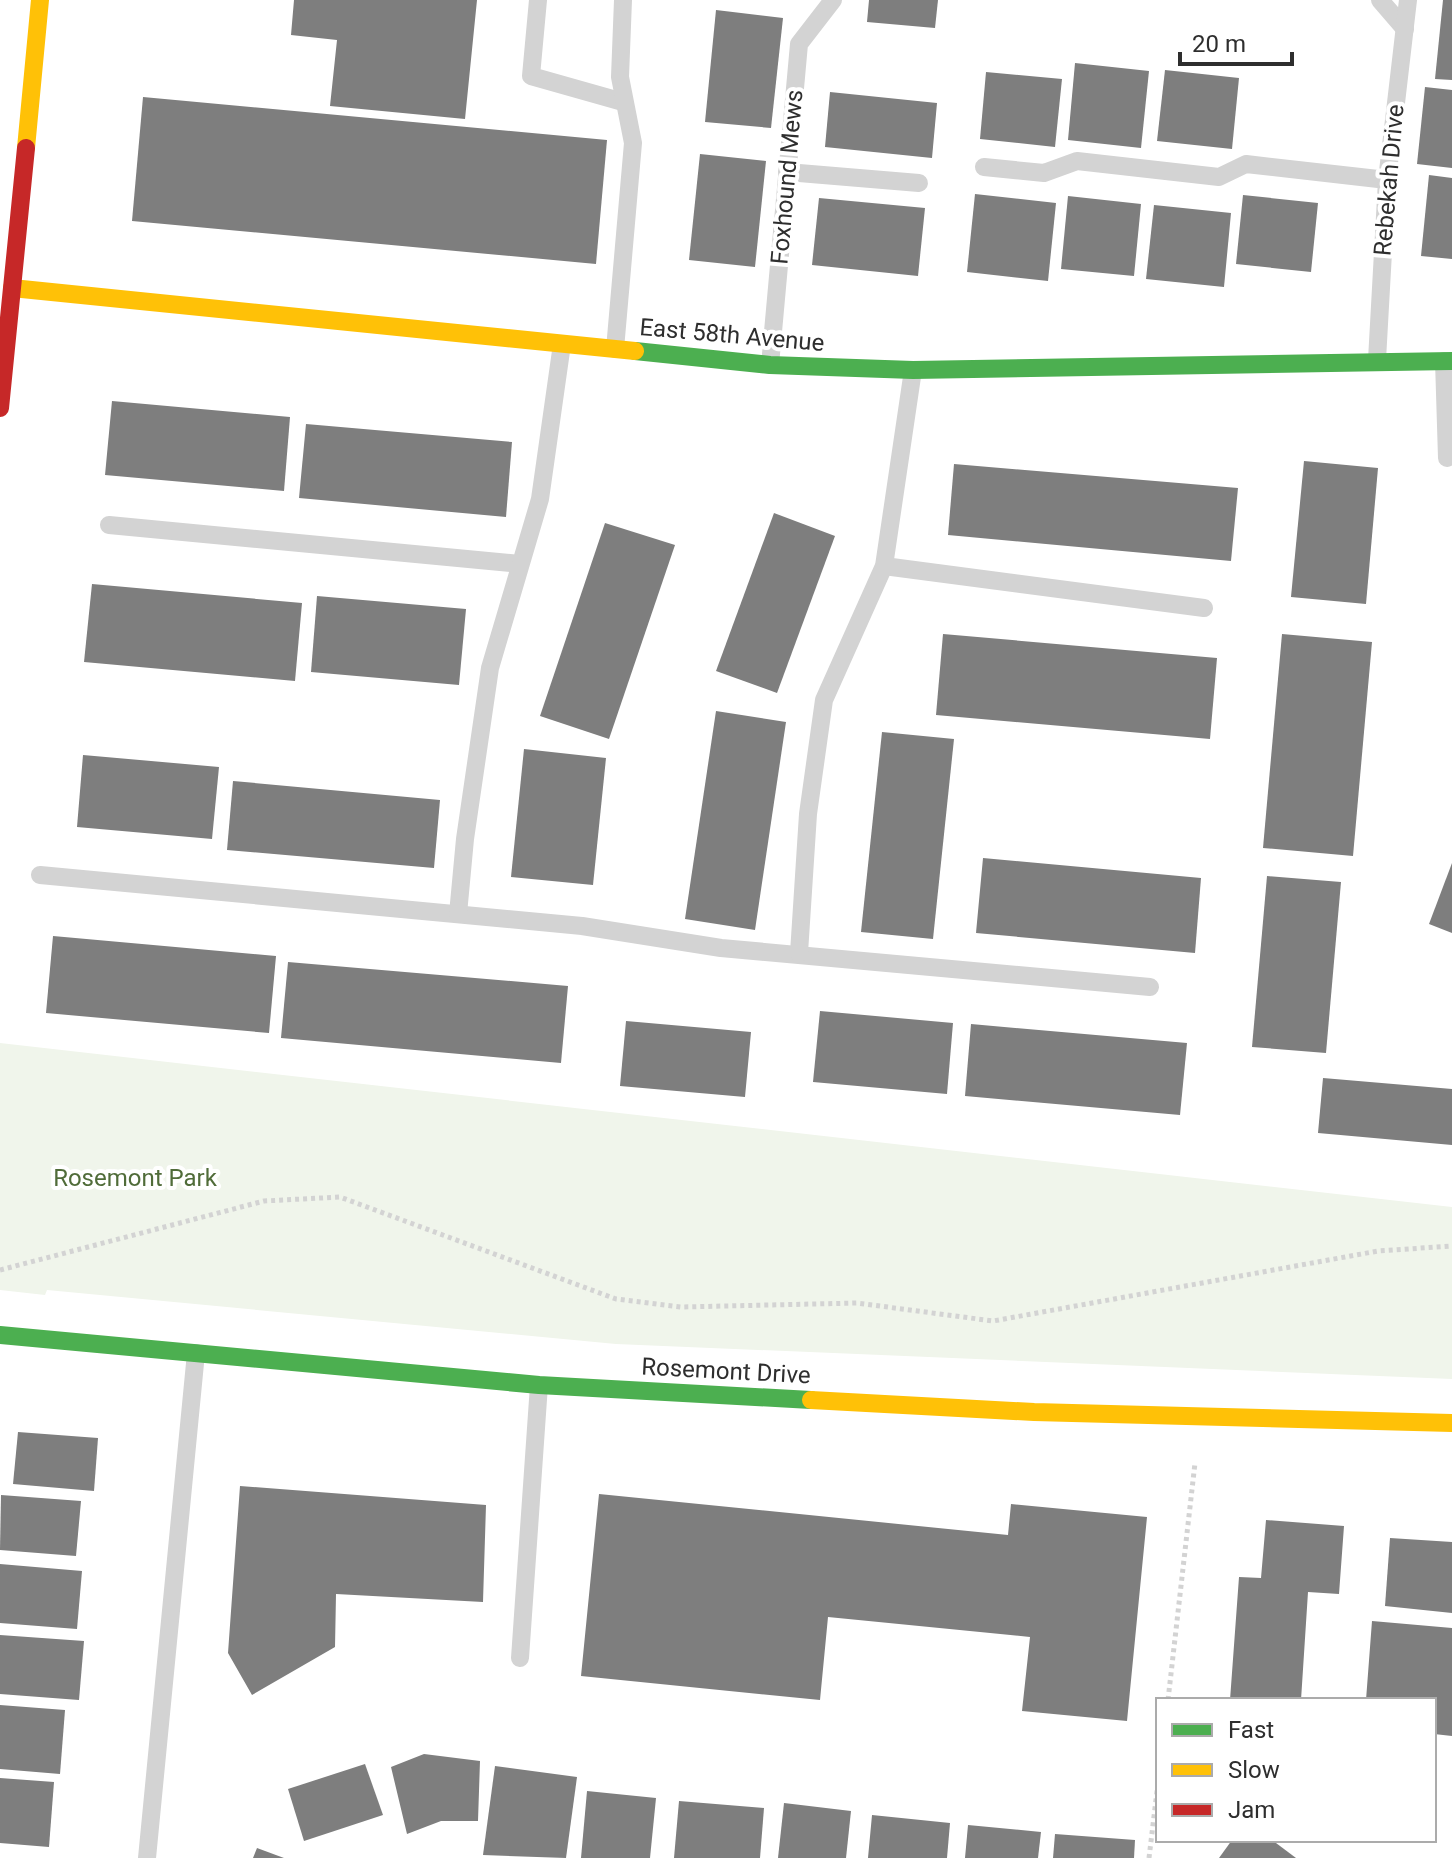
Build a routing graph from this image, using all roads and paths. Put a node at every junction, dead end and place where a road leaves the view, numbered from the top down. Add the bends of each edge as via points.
1 (40, 0) edge
2 (538, 0) edge
3 (623, 0) edge
4 (833, 0) edge
5 (1380, 0) edge
6 (1408, 0) edge
7 (1405, 29) junction
8 (623, 102) junction
9 (984, 167) dead end
10 (787, 172) junction
11 (1387, 180) junction
12 (919, 183) dead end
13 (12, 288) junction
14 (562, 342) junction
15 (615, 349) junction
16 (1377, 360) junction
17 (1448, 361) edge
18 (770, 365) junction
19 (913, 370) junction
20 (0, 408) edge
21 (1447, 458) dead end
22 (109, 525) dead end
23 (520, 564) junction
24 (884, 566) junction
25 (1204, 608) dead end
26 (40, 875) dead end
27 (458, 914) junction
28 (799, 953) junction
29 (1150, 987) dead end
30 (1452, 1246) edge
31 (0, 1270) edge
32 (0, 1335) edge
33 (196, 1353) junction
34 (539, 1385) junction
35 (1452, 1423) edge
36 (1195, 1463) dead end
37 (520, 1658) dead end
38 (1168, 1698) edge
39 (1156, 1800) edge
40 (147, 1858) edge
41 (1149, 1858) edge

1 - 13 street
2 - 8 lane via 531,76
3 - 8 lane
4 - 10 lane, Foxhound Mews via 799,44
5 - 7 lane
6 - 7 lane, Rebekah Drive
7 - 11 lane, Rebekah Drive
8 - 15 lane via 633,143
9 - 11 lane via 1044,173 1077,161 1219,177 1246,164
10 - 12 lane
10 - 18 lane, Foxhound Mews
11 - 16 lane, Rebekah Drive
13 - 14 street, East 58th Avenue
13 - 20 street
14 - 15 street, East 58th Avenue
14 - 23 lane via 540,499
15 - 18 street, East 58th Avenue
16 - 17 street, East 58th Avenue
16 - 19 street, East 58th Avenue
17 - 21 lane
18 - 19 street, East 58th Avenue
19 - 24 lane
22 - 23 lane
23 - 27 lane via 490,668
24 - 25 lane
24 - 28 lane via 824,700 808,814
26 - 27 lane
27 - 28 lane
28 - 29 lane
30 - 31 path via 1378,1251 993,1321 857,1303 681,1307 616,1299 340,1197 264,1201
32 - 33 street, Rosemont Drive
33 - 34 street, Rosemont Drive
33 - 40 lane
34 - 35 street, Rosemont Drive via 1034,1412
34 - 37 lane
36 - 38 path
39 - 41 path

